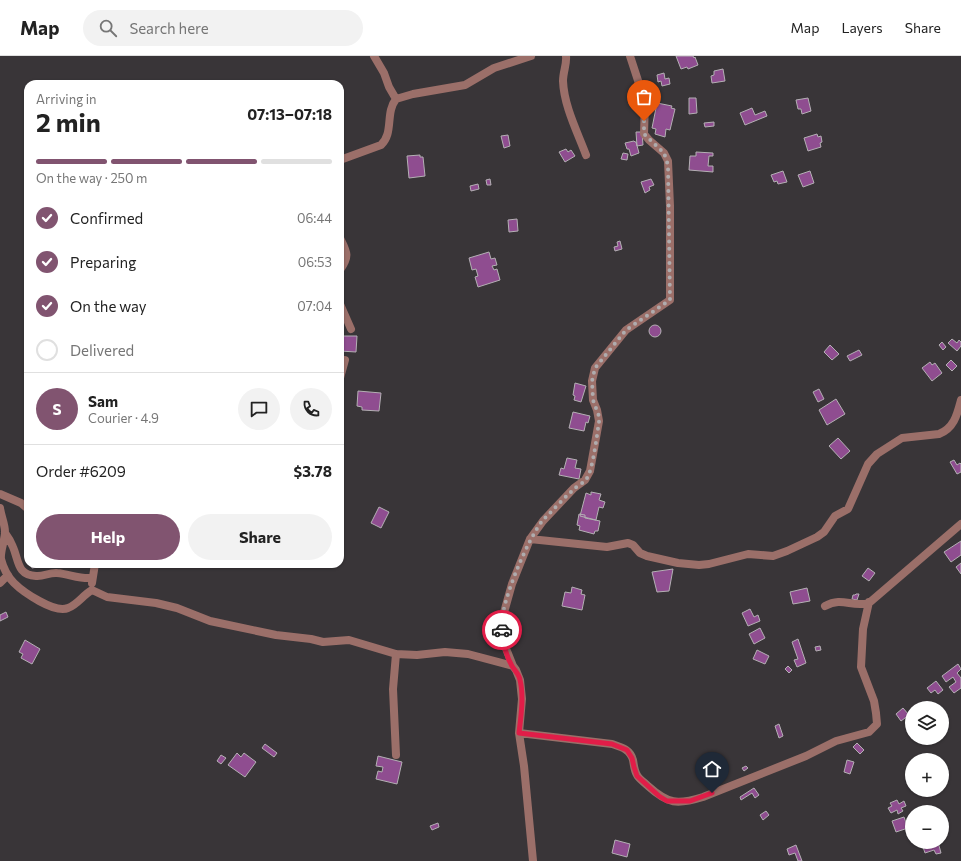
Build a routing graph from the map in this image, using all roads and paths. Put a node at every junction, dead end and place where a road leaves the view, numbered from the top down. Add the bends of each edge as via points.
1 (374, 56) edge
2 (531, 56) edge
3 (566, 56) edge
4 (630, 56) edge
5 (396, 99) junction
6 (586, 155) dead end
7 (344, 159) edge
8 (344, 247) edge
9 (344, 263) edge
10 (344, 313) edge
11 (351, 329) dead end
12 (345, 360) dead end
13 (344, 364) edge
14 (961, 400) edge
15 (959, 413) edge
16 (0, 494) edge
17 (24, 506) edge
18 (0, 508) edge
19 (961, 524) edge
20 (5, 533) junction
21 (530, 539) junction
22 (51, 568) edge
23 (94, 568) edge
24 (53, 573) junction
25 (8, 575) junction
26 (91, 578) junction
27 (0, 583) edge
28 (92, 590) junction
29 (869, 602) junction
30 (825, 606) dead end
31 (396, 654) junction
32 (513, 666) junction
33 (519, 733) junction
34 (396, 755) dead end
35 (533, 861) edge

1 - 5 street
2 - 5 street via 494,68 465,85
3 - 6 street via 563,79 565,94
4 - 21 street via 645,102 644,134 664,153 668,161 670,300 626,330 595,368 592,381 593,400 599,422 590,471 587,478 543,521
5 - 7 street via 391,108 386,141
8 - 9 street via 347,258
10 - 11 street
12 - 13 street
14 - 15 street
15 - 21 street via 952,426 945,432 902,438 877,454 868,464 848,509 835,516 824,532 817,537 772,556 748,554 699,565 647,556 628,543 607,547
16 - 17 street
18 - 20 street
19 - 29 street
20 - 24 street via 13,545 23,572 37,577
20 - 25 street via 0,558
21 - 32 street via 500,623 503,641
22 - 24 street
23 - 26 street
24 - 26 street
25 - 27 street
25 - 28 street via 29,595 61,609 74,605
26 - 28 street
28 - 31 street via 107,597 156,603 210,620 266,633 323,642 349,640
29 - 30 street via 862,604 838,601
29 - 33 street via 863,629 861,667 874,701 877,724 869,732 836,741 806,756 702,797 690,801 667,801 637,776 632,758 622,747
31 - 32 street via 468,654
31 - 34 street via 393,689
32 - 33 street via 520,680 522,699
33 - 35 street

